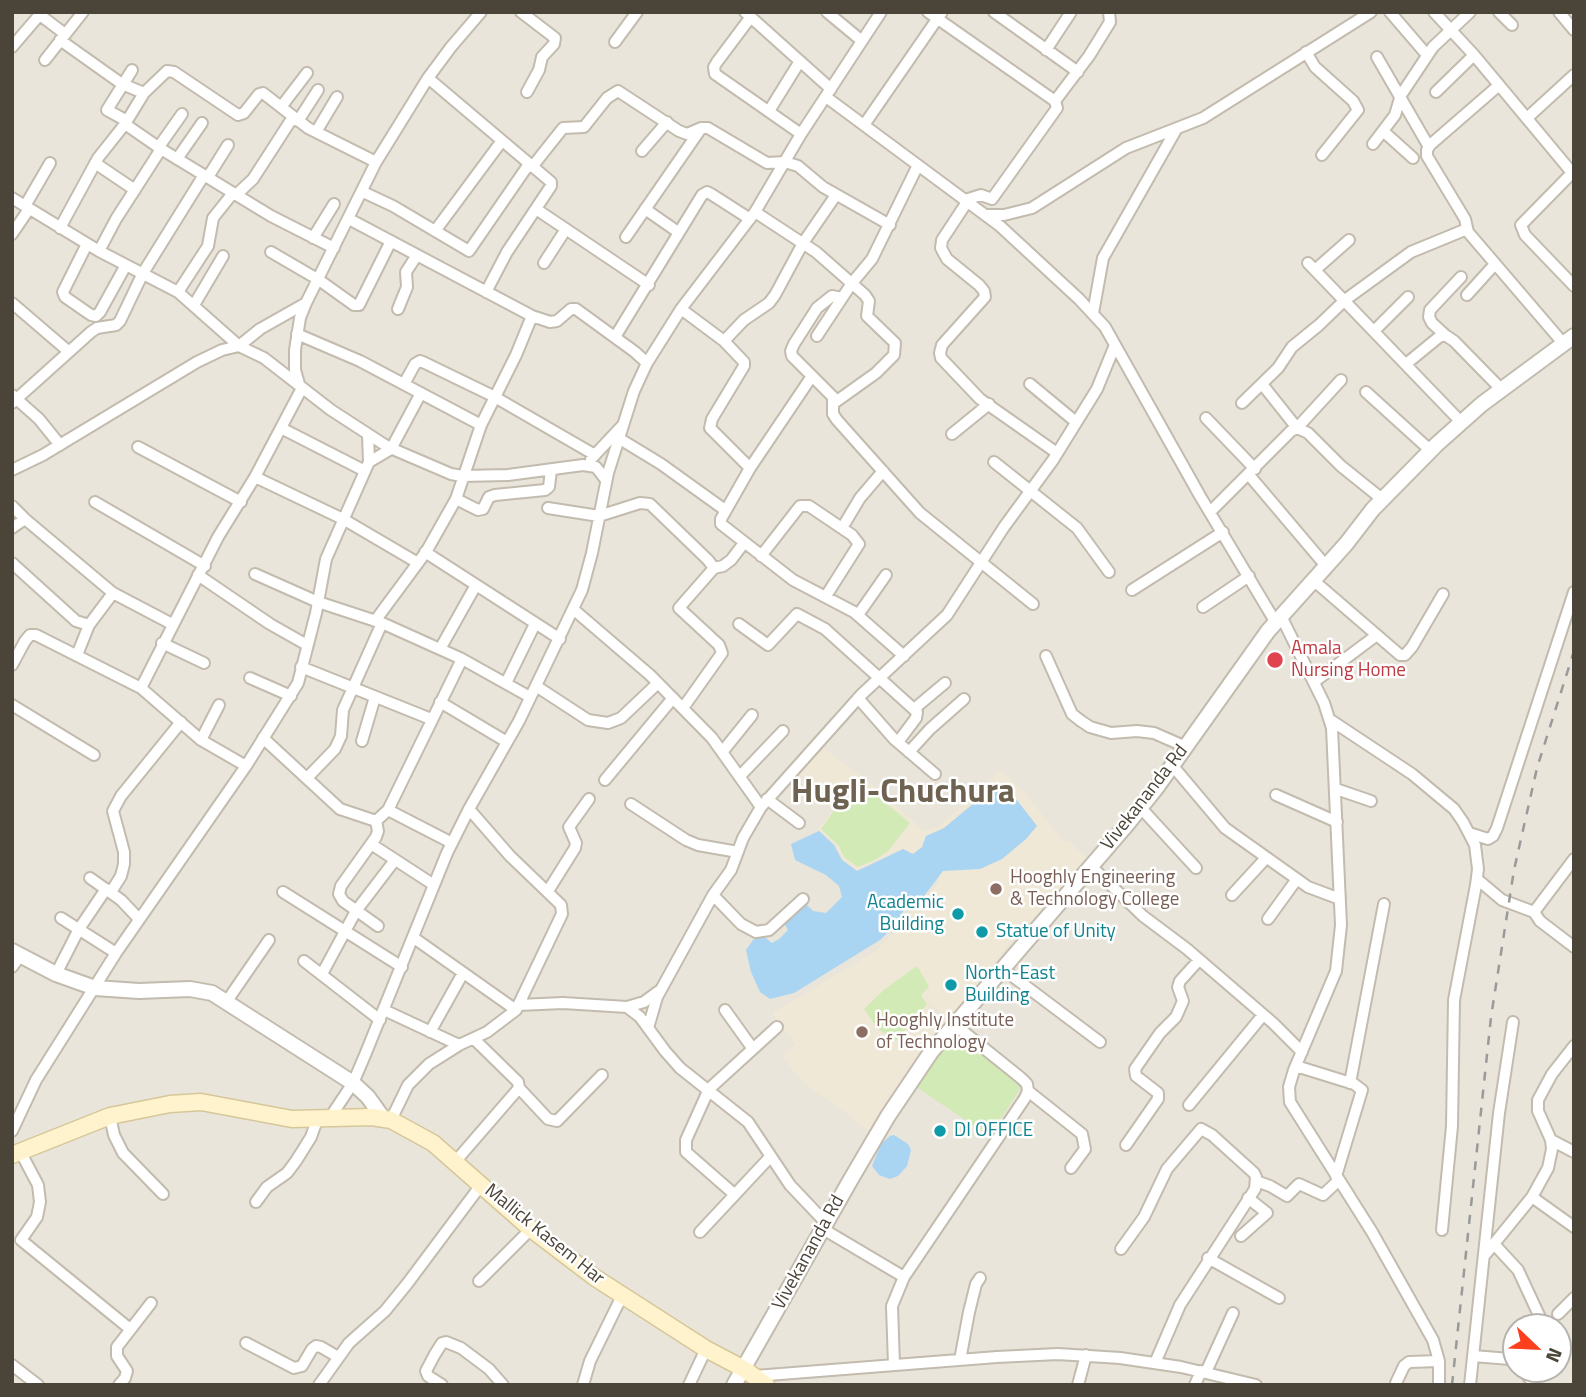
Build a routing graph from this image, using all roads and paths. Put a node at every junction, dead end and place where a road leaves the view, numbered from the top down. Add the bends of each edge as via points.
1 (83, 12) edge
2 (481, 12) edge
3 (521, 12) edge
4 (637, 12) edge
5 (827, 12) edge
6 (881, 12) edge
7 (1071, 12) edge
8 (1108, 12) edge
9 (1371, 12) edge
10 (1390, 12) edge
11 (1434, 12) edge
12 (1470, 12) edge
13 (1499, 12) edge
14 (1559, 12) edge
15 (996, 13) edge
16 (41, 14) edge
17 (748, 15) edge
18 (935, 15) edge
19 (1512, 25) dead end
20 (1450, 30) junction
21 (1574, 30) edge
22 (62, 37) junction
23 (862, 41) junction
24 (615, 42) dead end
25 (12, 47) edge
26 (1046, 50) junction
27 (1306, 52) junction
28 (1427, 55) junction
29 (1474, 55) junction
30 (1377, 57) dead end
31 (45, 60) dead end
32 (800, 61) junction
33 (132, 70) dead end
34 (307, 72) dead end
35 (1078, 72) junction
36 (1574, 75) edge
37 (428, 78) junction
38 (122, 84) junction
39 (1498, 86) junction
40 (318, 90) dead end
41 (527, 92) dead end
42 (1436, 92) dead end
43 (144, 93) junction
44 (828, 93) junction
45 (1401, 95) junction
46 (337, 97) dead end
47 (1055, 101) junction
48 (281, 107) junction
49 (769, 111) junction
50 (182, 114) dead end
51 (1527, 118) junction
52 (295, 119) junction
53 (126, 122) junction
54 (202, 122) dead end
55 (667, 122) junction
56 (864, 125) junction
57 (701, 128) junction
58 (1178, 128) junction
59 (1383, 131) junction
60 (316, 132) junction
61 (801, 134) junction
62 (501, 142) junction
63 (1373, 144) dead end
64 (228, 145) dead end
65 (1429, 147) junction
66 (160, 148) junction
67 (642, 152) dead end
68 (1322, 155) dead end
69 (1413, 158) dead end
70 (177, 159) junction
71 (376, 162) junction
72 (785, 162) junction
73 (50, 163) dead end
74 (95, 163) junction
75 (918, 165) junction
76 (531, 166) junction
77 (1573, 174) edge
78 (206, 176) junction
79 (135, 190) junction
80 (363, 192) junction
81 (235, 194) junction
82 (836, 195) junction
83 (12, 198) edge
84 (966, 201) junction
85 (334, 204) dead end
86 (27, 208) junction
87 (536, 209) junction
88 (645, 209) junction
89 (753, 215) junction
90 (985, 215) junction
91 (349, 219) junction
92 (890, 225) junction
93 (60, 228) junction
94 (566, 229) junction
95 (1467, 229) junction
96 (435, 230) junction
97 (678, 232) junction
98 (12, 234) edge
99 (626, 237) dead end
100 (313, 238) junction
101 (1349, 240) dead end
102 (391, 241) junction
103 (803, 243) junction
104 (87, 244) junction
105 (334, 248) junction
106 (99, 251) junction
107 (271, 252) dead end
108 (417, 255) junction
109 (223, 256) dead end
110 (544, 263) dead end
111 (1495, 264) junction
112 (126, 265) junction
113 (143, 273) junction
114 (1461, 277) dead end
115 (319, 280) junction
116 (852, 283) junction
117 (649, 285) junction
118 (1574, 286) edge
119 (178, 292) junction
120 (486, 292) junction
121 (1467, 295) dead end
122 (1408, 297) dead end
123 (842, 298) junction
124 (1345, 300) junction
125 (12, 303) edge
126 (306, 303) junction
127 (194, 305) junction
128 (398, 309) dead end
129 (681, 309) junction
130 (1093, 313) junction
131 (532, 316) junction
132 (1374, 331) junction
133 (297, 334) junction
134 (1445, 335) junction
135 (817, 336) dead end
136 (615, 337) junction
137 (1568, 340) edge
138 (724, 341) junction
139 (1115, 345) junction
140 (239, 346) junction
141 (68, 351) junction
142 (647, 363) junction
143 (1406, 364) junction
144 (812, 376) junction
145 (1341, 380) dead end
146 (404, 384) junction
147 (1030, 384) dead end
148 (1262, 384) junction
149 (301, 387) junction
150 (1501, 389) junction
151 (1366, 392) dead end
152 (421, 393) junction
153 (493, 396) junction
154 (14, 399) edge
155 (1242, 402) dead end
156 (834, 403) junction
157 (989, 404) junction
158 (1206, 418) dead end
159 (1076, 422) junction
160 (1461, 422) junction
161 (481, 425) junction
162 (622, 426) junction
163 (281, 428) junction
164 (1297, 428) junction
165 (368, 435) junction
166 (952, 435) dead end
167 (620, 439) junction
168 (60, 445) junction
169 (138, 447) dead end
170 (390, 449) junction
171 (1430, 450) junction
172 (1057, 453) junction
173 (595, 454) junction
174 (994, 462) dead end
175 (583, 465) junction
176 (367, 467) junction
177 (750, 468) junction
178 (12, 470) edge
179 (551, 470) junction
180 (883, 471) junction
181 (1252, 472) junction
182 (462, 476) junction
183 (255, 477) junction
184 (606, 480) junction
185 (1032, 491) junction
186 (456, 499) junction
187 (1382, 499) junction
188 (95, 502) dead end
189 (241, 502) junction
190 (12, 506) edge
191 (548, 508) dead end
192 (725, 510) junction
193 (1210, 512) junction
194 (599, 516) junction
195 (25, 519) junction
196 (343, 519) junction
197 (12, 528) edge
198 (842, 528) junction
199 (1223, 532) junction
200 (744, 543) junction
201 (425, 552) junction
202 (761, 556) junction
203 (12, 563) edge
204 (418, 563) junction
205 (981, 564) junction
206 (1326, 566) junction
207 (713, 568) junction
208 (201, 570) junction
209 (1109, 572) dead end
210 (255, 574) dead end
211 (886, 575) dead end
212 (1249, 576) junction
213 (1313, 580) junction
214 (476, 585) junction
215 (1132, 590) dead end
216 (1574, 592) edge
217 (113, 593) junction
218 (1443, 594) dead end
219 (825, 596) junction
220 (318, 602) junction
221 (1033, 604) dead end
222 (1203, 607) dead end
223 (573, 609) junction
224 (858, 615) junction
225 (1279, 619) junction
226 (379, 622) junction
227 (172, 624) junction
228 (535, 624) junction
229 (739, 624) dead end
230 (89, 625) junction
231 (1377, 635) junction
232 (560, 639) junction
233 (162, 643) junction
234 (307, 645) junction
235 (440, 649) junction
236 (77, 656) junction
237 (904, 656) junction
238 (1046, 656) dead end
239 (462, 659) junction
240 (204, 663) dead end
241 (12, 665) edge
242 (301, 667) junction
243 (880, 676) junction
244 (250, 678) dead end
245 (945, 682) dead end
246 (1314, 682) junction
247 (506, 683) junction
248 (658, 683) junction
249 (141, 688) junction
250 (353, 688) junction
251 (533, 691) junction
252 (291, 695) junction
253 (375, 696) junction
254 (673, 698) junction
255 (858, 698) junction
256 (964, 699) dead end
257 (440, 702) junction
258 (12, 705) edge
259 (219, 705) dead end
260 (683, 708) junction
261 (914, 709) junction
262 (752, 715) dead end
263 (431, 719) junction
264 (1329, 719) junction
265 (181, 723) junction
266 (783, 731) dead end
267 (263, 738) junction
268 (201, 740) junction
269 (362, 741) dead end
270 (898, 742) junction
271 (507, 743) junction
272 (1186, 747) junction
273 (723, 751) junction
274 (909, 752) junction
275 (94, 755) dead end
276 (1172, 765) junction
277 (246, 766) junction
278 (935, 774) dead end
279 (740, 776) junction
280 (307, 778) junction
281 (605, 780) dead end
282 (1336, 789) junction
283 (1276, 796) dead end
284 (589, 799) dead end
285 (1371, 801) dead end
286 (764, 803) junction
287 (631, 804) dead end
288 (1140, 807) junction
289 (469, 809) junction
290 (388, 810) junction
291 (376, 821) junction
292 (799, 822) dead end
293 (1337, 822) junction
294 (1469, 833) junction
295 (452, 843) junction
296 (371, 845) junction
297 (738, 852) junction
298 (1266, 858) junction
299 (1574, 859) edge
300 (395, 860) junction
301 (1091, 866) junction
302 (1196, 868) dead end
303 (90, 878) dead end
304 (1297, 879) junction
305 (1477, 879) junction
306 (434, 885) junction
307 (109, 890) junction
308 (548, 891) junction
309 (283, 892) dead end
310 (713, 895) junction
311 (1232, 895) dead end
312 (1340, 899) junction
313 (803, 900) dead end
314 (1384, 905) dead end
315 (356, 911) junction
316 (1534, 912) junction
317 (61, 918) dead end
318 (139, 919) junction
319 (1268, 919) dead end
320 (378, 926) dead end
321 (79, 929) junction
322 (345, 932) junction
323 (414, 938) junction
324 (269, 940) dead end
325 (1574, 947) edge
326 (116, 953) junction
327 (15, 958) edge
328 (1199, 960) junction
329 (304, 961) dead end
330 (402, 967) junction
331 (1003, 969) junction
332 (463, 973) junction
333 (56, 974) junction
334 (322, 974) junction
335 (663, 986) junction
336 (95, 988) junction
337 (227, 1001) junction
338 (517, 1007) junction
339 (627, 1007) junction
340 (724, 1010) dead end
341 (382, 1015) junction
342 (1263, 1015) junction
343 (1513, 1022) dead end
344 (955, 1025) junction
345 (777, 1027) dead end
346 (649, 1028) junction
347 (430, 1032) junction
348 (474, 1040) junction
349 (1100, 1042) dead end
350 (459, 1045) junction
351 (1574, 1046) edge
352 (753, 1049) junction
353 (1302, 1052) junction
354 (1296, 1066) junction
355 (602, 1075) dead end
356 (353, 1083) junction
357 (1350, 1083) junction
358 (519, 1087) junction
359 (709, 1089) junction
360 (1028, 1091) junction
361 (1189, 1105) dead end
362 (110, 1116) junction
363 (323, 1119) junction
364 (387, 1119) junction
365 (12, 1131) edge
366 (1551, 1140) junction
367 (1126, 1145) dead end
368 (1574, 1152) edge
369 (16, 1153) edge
370 (770, 1157) junction
371 (455, 1162) junction
372 (1071, 1168) dead end
373 (1337, 1178) junction
374 (1256, 1181) junction
375 (481, 1185) junction
376 (163, 1194) dead end
377 (734, 1194) junction
378 (1532, 1197) junction
379 (1248, 1198) junction
380 (256, 1202) dead end
381 (824, 1226) junction
382 (1574, 1227) edge
383 (531, 1229) junction
384 (1442, 1230) dead end
385 (700, 1232) dead end
386 (1241, 1236) dead end
387 (21, 1240) junction
388 (1494, 1244) junction
389 (12, 1249) edge
390 (1121, 1249) dead end
391 (1483, 1257) junction
392 (1208, 1258) junction
393 (904, 1278) junction
394 (980, 1278) dead end
395 (479, 1281) dead end
396 (622, 1296) junction
397 (1574, 1297) edge
398 (1279, 1298) dead end
399 (150, 1303) dead end
400 (1233, 1313) dead end
401 (1538, 1313) edge
402 (1559, 1313) edge
403 (130, 1329) junction
404 (246, 1343) dead end
405 (706, 1349) junction
406 (1086, 1355) junction
407 (1473, 1356) junction
408 (338, 1357) junction
409 (1502, 1358) edge
410 (960, 1360) junction
411 (1439, 1361) junction
412 (1156, 1363) junction
413 (12, 1365) edge
414 (894, 1365) junction
415 (1204, 1372) junction
416 (755, 1377) edge
417 (1396, 1383) edge
418 (38, 1385) edge
419 (119, 1385) edge
420 (319, 1385) edge
421 (442, 1385) edge
422 (503, 1385) edge
423 (583, 1385) edge
424 (689, 1385) edge
425 (734, 1385) edge
426 (1079, 1385) edge
427 (1195, 1385) edge
428 (1256, 1385) edge
429 (1439, 1385) edge
430 (1470, 1385) edge

1 - 22 street
2 - 37 street
3 - 41 street via 555,38
4 - 24 street
5 - 23 street
6 - 23 street
7 - 26 street
8 - 35 street via 1110,22
9 - 27 street
10 - 28 street
11 - 20 street
12 - 20 street
13 - 19 street
14 - 21 street
15 - 26 street
16 - 22 street
16 - 25 street
17 - 32 street
17 - 49 street via 714,67 715,74
18 - 47 street
18 - 56 street
20 - 28 street
20 - 29 street
22 - 31 street
22 - 38 street
23 - 44 street
26 - 35 street
27 - 58 street via 1211,113
27 - 68 street via 1359,110
28 - 45 street
29 - 39 street
29 - 42 street
30 - 45 street
32 - 44 street
32 - 49 street
33 - 38 street
34 - 48 street
35 - 47 street
36 - 51 street
37 - 62 street
37 - 71 street
38 - 43 street
38 - 53 street via 107,110
39 - 51 street
39 - 65 street
40 - 52 street
43 - 48 street via 170,71 238,115 263,93
43 - 53 street
44 - 56 street
44 - 61 street
45 - 59 street via 1395,116
45 - 65 street
46 - 60 street
47 - 84 street via 1057,108 992,199 981,195
48 - 52 street
49 - 61 street
50 - 66 street
51 - 77 street
52 - 60 street
52 - 81 street via 253,178
53 - 66 street
53 - 74 street
54 - 70 street
55 - 57 street via 687,134
55 - 67 street
55 - 76 street via 624,93 613,93 584,127 563,128
56 - 75 street
57 - 72 street via 715,131 767,163
57 - 88 street
58 - 90 street via 1126,148 1032,208
58 - 130 street via 1103,258
59 - 63 street
59 - 69 street
60 - 71 street
61 - 72 street
62 - 76 street
62 - 96 street
64 - 78 street
65 - 95 street via 1426,156
66 - 70 street
66 - 79 street
70 - 78 street
71 - 80 street
72 - 82 street via 799,166
72 - 89 street
73 - 86 street
74 - 79 street
74 - 93 street
75 - 84 street
75 - 92 street
76 - 87 street via 551,182
76 - 96 street via 469,251
77 - 118 street via 1521,230
78 - 81 street
78 - 113 street
79 - 106 street
80 - 91 street
80 - 96 street
81 - 100 street
81 - 119 street via 213,218 208,246
82 - 92 street
82 - 103 street
83 - 86 street
84 - 90 street
84 - 157 street via 941,248 947,259 979,285 985,297 940,353 970,390
85 - 100 street
86 - 93 street
86 - 98 street
87 - 94 street
87 - 120 street
88 - 97 street
88 - 99 street
89 - 97 street via 706,192
89 - 103 street
89 - 129 street
90 - 130 street
91 - 102 street
91 - 105 street
92 - 116 street
93 - 104 street
94 - 110 street
94 - 117 street
95 - 111 street
95 - 124 street via 1411,252
97 - 117 street
100 - 105 street
101 - 124 street via 1312,266
102 - 108 street
102 - 115 street via 359,305
103 - 116 street
103 - 138 street via 769,303
104 - 106 street
104 - 112 street via 63,292 91,316 100,312
105 - 115 street
106 - 112 street
107 - 115 street
108 - 120 street
108 - 128 street via 406,272 407,287
109 - 127 street
111 - 121 street
111 - 137 street
112 - 113 street
113 - 119 street
113 - 141 street via 116,325 97,328
114 - 134 street via 1430,310 1432,323
115 - 126 street
116 - 123 street
116 - 156 street via 869,301 867,316 892,338 896,350 876,373
117 - 136 street
119 - 127 street
120 - 131 street
122 - 132 street
123 - 135 street
123 - 144 street via 832,296 817,308 791,351
124 - 132 street
124 - 148 street via 1292,346
125 - 141 street
126 - 133 street
126 - 140 street
127 - 140 street
129 - 138 street
129 - 142 street
130 - 139 street
131 - 136 street via 550,323 576,309
131 - 153 street
132 - 143 street
133 - 146 street
133 - 149 street via 295,370
134 - 143 street
134 - 150 street
136 - 142 street
137 - 150 street, Vivekananda Rd
138 - 177 street via 744,366 710,428
139 - 159 street via 1097,389
139 - 193 street
140 - 149 street via 264,358
140 - 168 street via 197,362
141 - 154 street
142 - 162 street
143 - 160 street
144 - 156 street
144 - 177 street
145 - 164 street
146 - 152 street
146 - 153 street via 420,361
147 - 159 street
148 - 155 street
148 - 164 street
149 - 163 street
149 - 165 street
150 - 160 street, Vivekananda Rd
151 - 171 street
152 - 161 street
152 - 170 street
153 - 161 street
153 - 173 street
154 - 168 street via 39,419
156 - 180 street via 833,414
157 - 166 street
157 - 172 street
158 - 181 street
159 - 172 street
160 - 171 street, Vivekananda Rd
161 - 182 street
162 - 167 street
162 - 173 street
163 - 176 street
163 - 183 street
164 - 181 street
164 - 187 street
165 - 170 street
165 - 176 street
167 - 184 street
167 - 192 street
168 - 178 street
169 - 189 street
170 - 176 street
170 - 182 street
171 - 187 street, Vivekananda Rd
172 - 185 street
173 - 175 street
174 - 185 street
175 - 179 street
175 - 184 street via 596,467
176 - 196 street
177 - 192 street
179 - 182 street
179 - 186 street via 545,490 495,495 482,509
180 - 198 street
180 - 205 street via 920,513
181 - 193 street
181 - 206 street
182 - 186 street
183 - 189 street
183 - 196 street
184 - 194 street
185 - 205 street
185 - 209 street via 1083,534
186 - 201 street
187 - 206 street, Vivekananda Rd
188 - 208 street
189 - 208 street
190 - 195 street
191 - 194 street
192 - 200 street via 721,524
193 - 199 street
194 - 207 street via 650,504
194 - 223 street
195 - 197 street
195 - 217 street
196 - 204 street
196 - 220 street via 326,558
198 - 202 street via 809,506 800,506
198 - 219 street via 859,544
199 - 212 street
199 - 215 street
200 - 202 street
200 - 207 street via 732,560
201 - 204 street
201 - 214 street
202 - 219 street
203 - 230 street via 76,621
204 - 226 street
205 - 221 street
205 - 237 street via 947,615
206 - 213 street, Vivekananda Rd
207 - 260 street via 678,608 722,653
208 - 227 street
208 - 234 street via 270,624
210 - 220 street
211 - 224 street
212 - 222 street
212 - 225 street
213 - 225 street, Vivekananda Rd
213 - 231 street
214 - 228 street
214 - 235 street
216 - 294 street via 1497,828 1488,839
217 - 227 street
217 - 230 street
218 - 231 street via 1405,655
219 - 224 street
220 - 226 street
220 - 234 street
223 - 232 street
223 - 248 street
224 - 237 street
225 - 246 street
225 - 272 street, Vivekananda Rd
226 - 235 street
226 - 250 street
227 - 233 street
228 - 232 street
228 - 247 street
229 - 243 street via 768,645 793,616 802,614
230 - 236 street
231 - 246 street
232 - 251 street
233 - 240 street
233 - 249 street
234 - 242 street
235 - 239 street
236 - 241 street via 30,635
236 - 249 street
237 - 243 street
238 - 272 street via 1080,722 1111,733 1154,733
239 - 247 street
239 - 257 street
242 - 250 street
242 - 252 street
243 - 255 street
243 - 261 street
244 - 252 street
245 - 261 street
246 - 264 street
247 - 251 street
248 - 251 street via 621,718 608,723 588,719
248 - 254 street
249 - 265 street
250 - 253 street
250 - 280 street via 335,749
251 - 271 street
252 - 267 street
253 - 263 street
253 - 269 street
254 - 260 street
254 - 281 street
255 - 270 street
255 - 286 street
256 - 274 street
257 - 263 street
257 - 271 street
258 - 275 street
259 - 268 street
260 - 273 street
261 - 270 street via 918,715
262 - 273 street
263 - 290 street
264 - 282 street
264 - 294 street via 1412,774 1454,809
265 - 268 street
265 - 307 street via 113,811 124,864
266 - 279 street
267 - 277 street
267 - 280 street
268 - 277 street
270 - 274 street
271 - 289 street
272 - 276 street, Vivekananda Rd
273 - 279 street
274 - 278 street
276 - 288 street, Vivekananda Rd
276 - 298 street via 1215,818
277 - 318 street
279 - 286 street
280 - 291 street via 341,809
282 - 285 street
282 - 293 street
283 - 293 street
284 - 308 street via 569,827 575,848
286 - 292 street
286 - 297 street
287 - 297 street via 686,840
288 - 301 street, Vivekananda Rd
288 - 302 street
289 - 295 street
289 - 308 street
290 - 291 street
290 - 295 street
291 - 296 street via 378,831
293 - 312 street
294 - 305 street via 1475,845
295 - 306 street
296 - 300 street
296 - 315 street via 339,890 340,898
297 - 310 street
298 - 304 street
298 - 311 street
299 - 316 street
300 - 306 street
300 - 315 street
301 - 328 street via 1143,916
301 - 331 street, Vivekananda Rd
303 - 307 street
304 - 312 street
304 - 319 street
305 - 316 street via 1502,900
305 - 384 street via 1454,1000 1452,1126
306 - 323 street
307 - 318 street
307 - 321 street
308 - 338 street via 561,905 562,914
309 - 322 street
310 - 313 street via 741,924 756,932 769,930
310 - 335 street
312 - 353 street via 1336,971
314 - 357 street
315 - 320 street
315 - 322 street
316 - 325 street
317 - 321 street
318 - 326 street
321 - 326 street
321 - 333 street
322 - 330 street
322 - 334 street
323 - 330 street
323 - 332 street
324 - 337 street
326 - 336 street
327 - 333 street
328 - 342 street
328 - 367 street via 1180,981 1181,1009 1135,1069 1136,1076 1158,1093 1158,1099
329 - 334 street
330 - 341 street
331 - 344 street, Vivekananda Rd
331 - 349 street
332 - 338 street
332 - 347 street
333 - 336 street
334 - 341 street
335 - 339 street via 644,1002
335 - 346 street
336 - 337 street via 202,990
336 - 365 street via 36,1080
337 - 356 street
338 - 339 street via 563,1003
338 - 348 street
339 - 346 street
340 - 352 street
341 - 347 street
341 - 356 street
342 - 353 street
342 - 361 street
343 - 391 street
344 - 360 street via 1021,1078
344 - 381 street, Vivekananda Rd via 912,1078
345 - 352 street
346 - 359 street via 680,1068
347 - 350 street
348 - 350 street
348 - 358 street
350 - 364 street via 416,1076
351 - 366 street via 1538,1100
352 - 359 street
353 - 354 street
354 - 357 street
354 - 373 street via 1290,1102
355 - 358 street via 557,1121 548,1119
356 - 363 street
356 - 364 street
357 - 373 street via 1362,1090 1362,1096
358 - 371 street
359 - 370 street via 747,1122
359 - 377 street via 686,1140 686,1152
360 - 372 street via 1082,1134 1085,1149
360 - 393 street
362 - 363 main road via 201,1102 292,1119
362 - 369 main road
362 - 376 street via 123,1153
363 - 364 main road
363 - 380 street via 287,1173
364 - 371 main road, Mallick Kasem Har via 421,1135
366 - 368 street
366 - 378 street via 1552,1158
369 - 387 street via 37,1185 40,1202 37,1217
370 - 377 street
370 - 381 street
371 - 375 main road, Mallick Kasem Har
373 - 374 street via 1323,1195 1299,1184 1287,1196
373 - 411 street via 1433,1339
374 - 379 street
374 - 390 street via 1254,1173 1201,1129 1167,1169 1144,1217
375 - 383 main road, Mallick Kasem Har
375 - 408 street via 385,1311
377 - 385 street
378 - 382 street
378 - 388 street
379 - 386 street via 1267,1213
379 - 392 street
381 - 393 street
381 - 416 street, Vivekananda Rd
383 - 395 street
383 - 396 main road, Mallick Kasem Har
387 - 389 street
387 - 403 street
388 - 391 street
388 - 401 street via 1518,1270
391 - 407 street
392 - 398 street
392 - 412 street via 1173,1317
393 - 414 street via 892,1306
394 - 410 street
396 - 405 main road, Mallick Kasem Har
396 - 423 street
397 - 402 street
399 - 403 street
400 - 415 street
403 - 419 street via 116,1350 127,1371
404 - 408 street via 294,1368 302,1366 316,1346
405 - 416 main road, Mallick Kasem Har
405 - 424 street
406 - 410 street
406 - 412 street
406 - 426 street
407 - 409 street
407 - 430 street
408 - 420 street
410 - 414 street
411 - 417 street via 1409,1362
411 - 429 street
412 - 415 street
413 - 418 street
414 - 416 street
415 - 427 street
415 - 428 street
416 - 425 street, Vivekananda Rd
421 - 422 street via 426,1371 446,1342 489,1369

